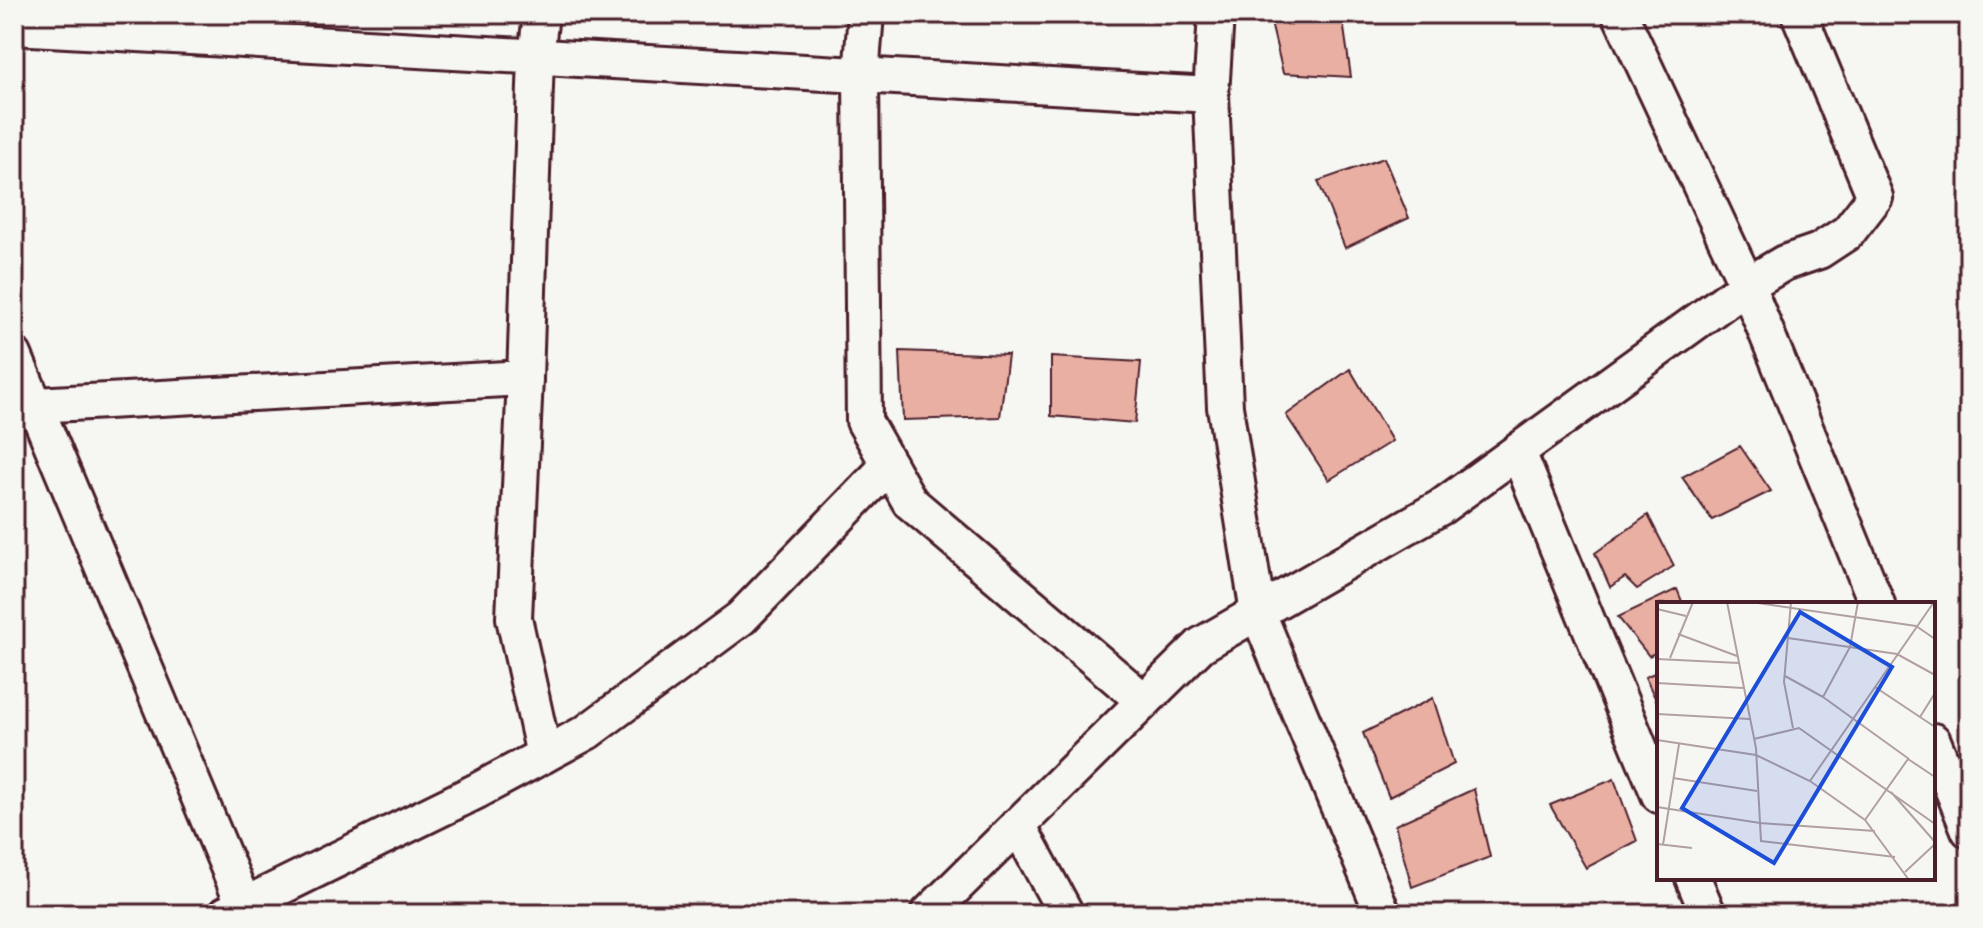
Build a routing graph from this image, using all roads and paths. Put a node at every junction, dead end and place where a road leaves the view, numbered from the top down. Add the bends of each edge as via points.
1 (541, 14) edge
2 (866, 14) edge
3 (1216, 14) edge
4 (1620, 14) edge
5 (1799, 14) edge
6 (223, 26) edge
7 (14, 27) edge
8 (536, 57) junction
9 (861, 75) junction
10 (1211, 95) junction
11 (1747, 285) junction
12 (14, 355) edge
13 (525, 378) junction
14 (25, 409) edge
15 (1518, 452) junction
16 (889, 465) junction
17 (1876, 602) edge
18 (1258, 613) junction
19 (1144, 701) junction
20 (1935, 746) edge
21 (544, 755) junction
22 (1657, 790) edge
23 (1018, 825) junction
24 (1969, 830) edge
25 (1694, 880) edge
26 (235, 910) edge
27 (928, 914) edge
28 (1066, 914) edge
29 (1383, 914) edge
30 (1708, 914) edge

1 - 8 street
2 - 9 street
3 - 10 street
4 - 11 street
5 - 11 street via 1875,197 1848,232
6 - 7 street
6 - 8 street
8 - 9 street
8 - 13 street
9 - 10 street
9 - 16 street via 864,421
10 - 18 street via 1225,407
11 - 15 street
11 - 17 street
12 - 14 street
13 - 14 street
13 - 21 street via 514,618
14 - 26 street
15 - 18 street via 1441,507
15 - 22 street
16 - 19 street via 910,502
16 - 21 street via 741,618 587,732
18 - 19 street via 1201,645
18 - 29 street
19 - 23 street
20 - 24 street
21 - 26 street
23 - 27 street
23 - 28 street
25 - 30 street

